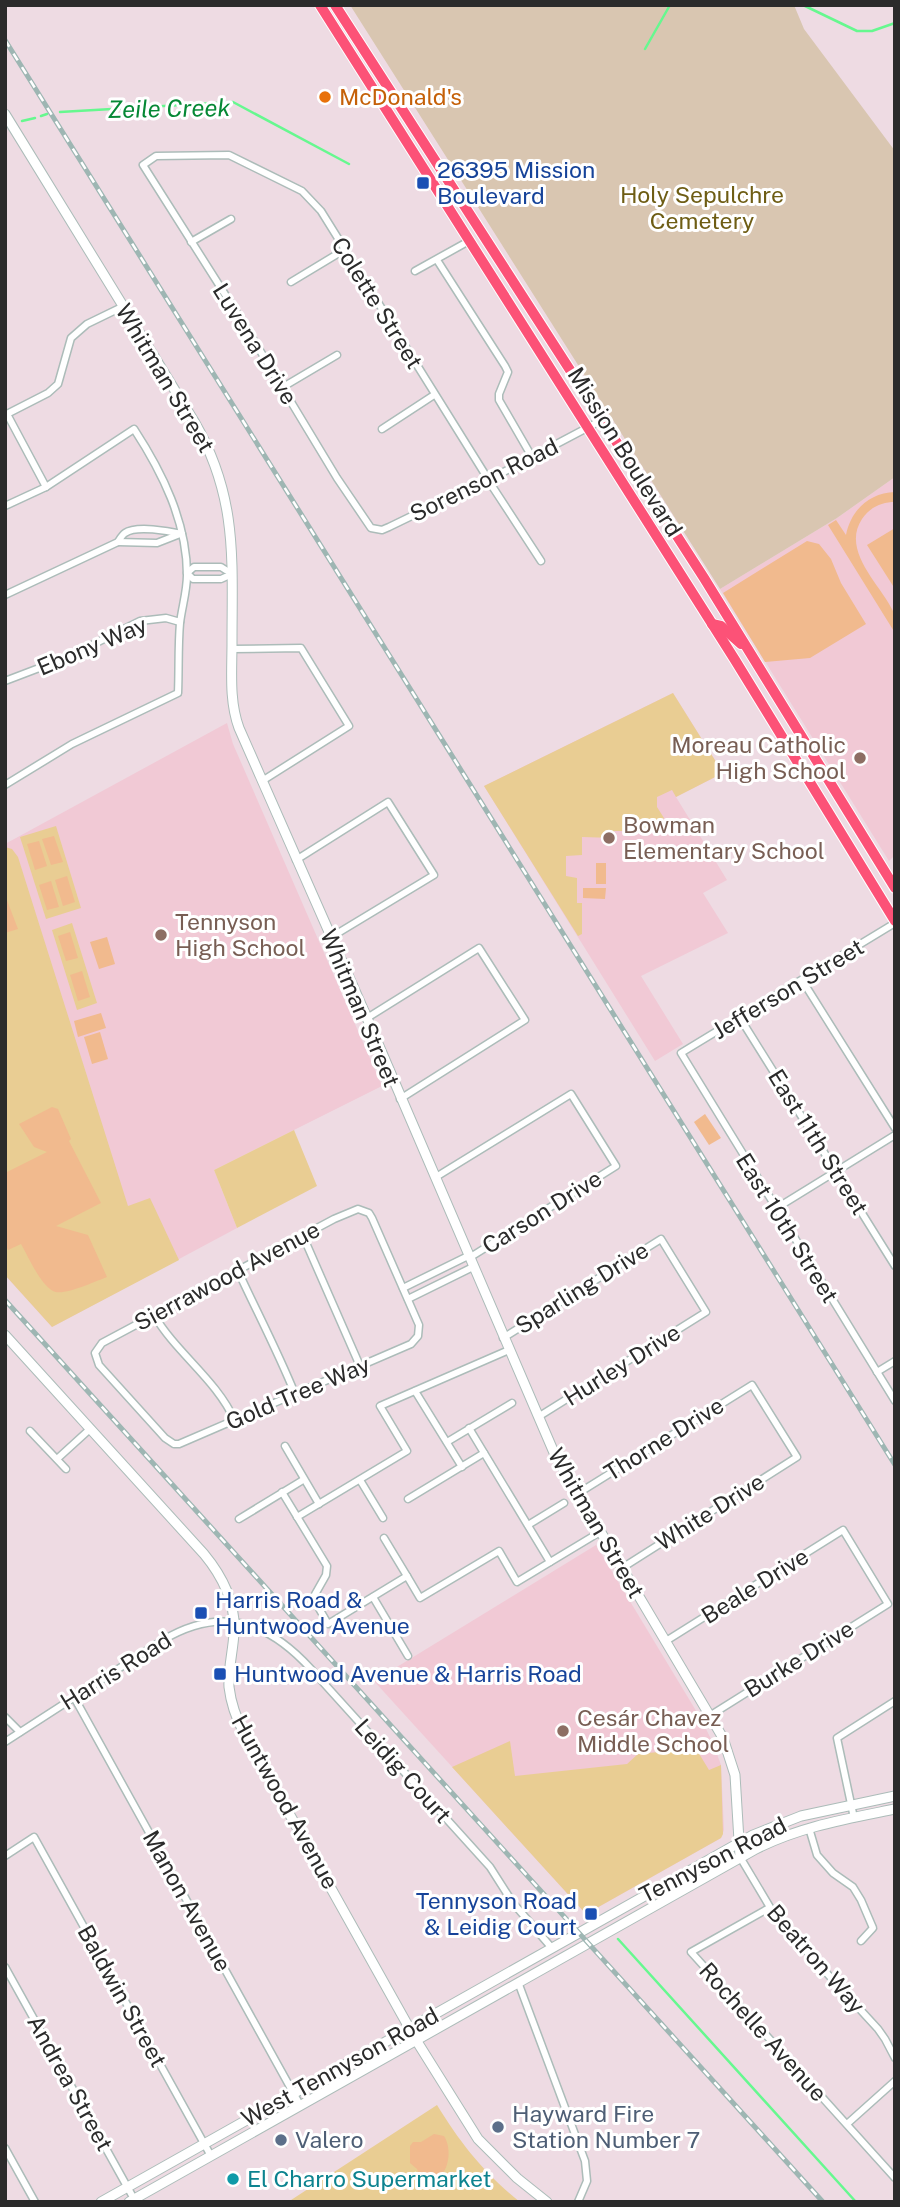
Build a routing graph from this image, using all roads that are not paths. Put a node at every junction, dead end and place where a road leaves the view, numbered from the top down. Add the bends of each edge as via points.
1 (320, 5) edge
2 (335, 5) edge
3 (346, 46) junction
4 (384, 82) junction
5 (5, 114) edge
6 (143, 165) joint
7 (231, 219) dead end
8 (469, 241) junction
9 (191, 242) junction
10 (344, 250) junction
11 (437, 260) junction
12 (415, 271) dead end
13 (291, 282) dead end
14 (122, 307) junction
15 (337, 355) dead end
16 (283, 387) junction
17 (434, 395) junction
18 (6, 414) edge
19 (602, 420) junction
20 (382, 429) dead end
21 (588, 429) junction
22 (532, 457) junction
23 (488, 479) junction
24 (46, 486) junction
25 (5, 506) edge
26 (366, 523) joint
27 (182, 534) junction
28 (118, 542) junction
29 (541, 561) dead end
30 (187, 573) junction
31 (232, 574) junction
32 (5, 595) edge
33 (180, 622) junction
34 (712, 624) junction
35 (232, 649) junction
36 (749, 651) junction
37 (5, 681) edge
38 (262, 780) junction
39 (5, 785) edge
40 (877, 859) junction
41 (296, 860) junction
42 (862, 868) junction
43 (895, 888) edge
44 (895, 922) edge
45 (331, 940) junction
46 (802, 980) junction
47 (367, 1018) junction
48 (740, 1018) junction
49 (681, 1053) joint
50 (400, 1099) junction
51 (895, 1128) edge
52 (895, 1135) edge
53 (836, 1171) junction
54 (436, 1177) junction
55 (775, 1209) junction
56 (303, 1236) junction
57 (470, 1260) junction
58 (895, 1266) edge
59 (238, 1271) junction
60 (403, 1288) junction
61 (408, 1299) junction
62 (706, 1312) joint
63 (154, 1315) junction
64 (5, 1335) edge
65 (503, 1338) junction
66 (509, 1350) junction
67 (895, 1361) edge
68 (360, 1366) junction
69 (877, 1372) junction
70 (415, 1391) junction
71 (295, 1394) junction
72 (895, 1401) edge
73 (512, 1403) dead end
74 (538, 1417) junction
75 (235, 1420) junction
76 (469, 1428) junction
77 (90, 1429) junction
78 (30, 1431) dead end
79 (447, 1442) junction
80 (174, 1444) joint
81 (285, 1446) dead end
82 (484, 1453) junction
83 (797, 1457) joint
84 (57, 1459) junction
85 (462, 1467) junction
86 (66, 1469) dead end
87 (303, 1480) junction
88 (360, 1480) junction
89 (282, 1492) junction
90 (577, 1494) junction
91 (408, 1499) dead end
92 (564, 1503) dead end
93 (319, 1504) junction
94 (297, 1517) junction
95 (383, 1518) dead end
96 (239, 1519) dead end
97 (528, 1525) junction
98 (600, 1532) junction
99 (384, 1538) dead end
100 (550, 1562) junction
101 (622, 1568) junction
102 (407, 1576) junction
103 (373, 1597) junction
104 (888, 1604) joint
105 (234, 1622) junction
106 (666, 1642) junction
107 (408, 1656) dead end
108 (74, 1698) junction
109 (895, 1701) edge
110 (710, 1715) junction
111 (5, 1717) edge
112 (20, 1732) junction
113 (5, 1742) edge
114 (895, 1796) edge
115 (851, 1805) junction
116 (895, 1809) edge
117 (854, 1818) junction
118 (809, 1828) junction
119 (738, 1843) junction
120 (5, 1856) edge
121 (740, 1857) junction
122 (769, 1908) junction
123 (578, 1932) joint
124 (861, 1941) dead end
125 (588, 1942) joint
126 (551, 1947) junction
127 (5, 1967) edge
128 (518, 1982) junction
129 (409, 2027) junction
130 (416, 2039) junction
131 (895, 2058) edge
132 (895, 2081) edge
133 (293, 2093) junction
134 (300, 2105) junction
135 (847, 2124) junction
136 (204, 2143) junction
137 (5, 2148) edge
138 (211, 2155) junction
139 (895, 2178) edge
140 (128, 2187) junction
141 (132, 2200) edge
142 (35, 2202) edge
143 (101, 2202) edge
144 (547, 2202) edge
145 (578, 2202) edge

1 - 3 main road, Mission Boulevard
2 - 4 main road, Mission Boulevard
3 - 4 main road via 354,48 369,72
3 - 8 main road, Mission Boulevard
4 - 19 main road, Mission Boulevard
5 - 14 street, Whitman Street
6 - 9 street, Luvena Drive
6 - 10 street, Colette Street via 156,156 236,157 302,191 321,211
7 - 9 street
8 - 11 street
8 - 21 main road, Mission Boulevard
9 - 16 street, Luvena Drive
10 - 13 street
10 - 17 street, Colette Street
11 - 12 street
11 - 22 street via 508,372 499,400
14 - 18 street via 87,324 71,338 58,384
14 - 31 street, Whitman Street via 213,458 228,511
15 - 16 street
16 - 26 street, Luvena Drive
17 - 20 street
17 - 23 street, Colette Street
18 - 24 street
19 - 21 street, Sorenson Road
19 - 36 main road, Mission Boulevard
21 - 22 street, Sorenson Road
21 - 34 main road, Mission Boulevard
22 - 23 street, Sorenson Road
23 - 26 street, Sorenson Road via 382,530
23 - 29 street, Colette Street
24 - 25 street
24 - 27 street via 134,429 159,468
27 - 28 street via 157,543
27 - 28 street via 134,530
27 - 30 street
28 - 32 street
30 - 31 street via 193,579 221,579
30 - 31 street via 194,567 221,567
30 - 33 street
31 - 35 street, Whitman Street
33 - 37 street, Ebony Way via 166,618 140,621 68,657
33 - 39 street via 178,693 72,744
34 - 36 main road via 721,626
34 - 42 main road, Mission Boulevard
35 - 38 street, Whitman Street via 233,709
35 - 38 street via 301,648 349,726
36 - 40 main road, Mission Boulevard
38 - 41 street, Whitman Street
40 - 42 main road
40 - 43 main road, Mission Boulevard
41 - 45 street, Whitman Street
41 - 45 street via 388,802 434,875
42 - 44 main road, Mission Boulevard
44 - 46 street, Jefferson Street
45 - 47 street, Whitman Street
46 - 48 street, Jefferson Street
46 - 51 street
47 - 50 street, Whitman Street
47 - 50 street via 479,948 525,1020
48 - 49 street, Jefferson Street
48 - 53 street, East 11th Street
49 - 55 street, East 10th Street
50 - 54 street, Whitman Street
52 - 53 street
53 - 55 street
53 - 58 street, East 11th Street
54 - 57 street, Whitman Street
54 - 57 street, Carson Drive via 571,1094 616,1166
55 - 69 street, East 10th Street
56 - 59 street, Sierrawood Avenue
56 - 60 street, Sierrawood Avenue via 353,1210 364,1210 372,1218
56 - 68 street
57 - 60 street, Carson Drive
57 - 61 street, Carson Drive
57 - 65 street, Whitman Street
59 - 63 street, Sierrawood Avenue
59 - 71 street
60 - 61 street
61 - 68 street, Gold Tree Way via 419,1325 418,1336 411,1344
62 - 65 street, Sparling Drive via 661,1239
62 - 74 street, Hurley Drive
63 - 75 street via 223,1398
63 - 80 street, Sierrawood Avenue via 102,1343 95,1353 99,1365
64 - 77 street, Huntwood Avenue
65 - 66 street, Whitman Street
66 - 70 street
66 - 74 street, Whitman Street
67 - 69 street
68 - 71 street, Gold Tree Way
69 - 72 street, East 10th Street
70 - 79 street
70 - 88 street via 380,1406 407,1451
71 - 75 street, Gold Tree Way
73 - 76 street
74 - 90 street, Whitman Street
75 - 80 street, Gold Tree Way
76 - 79 street
76 - 82 street
77 - 84 street
77 - 105 street, Huntwood Avenue via 214,1566 230,1599
78 - 84 street
79 - 85 street
81 - 87 street
82 - 85 street
82 - 97 street
83 - 90 street, Thorne Drive via 752,1385
83 - 101 street, White Drive
84 - 86 street
85 - 91 street
87 - 89 street
87 - 93 street
88 - 93 street
88 - 95 street
89 - 94 street
89 - 96 street
90 - 98 street, Whitman Street
92 - 97 street
93 - 94 street
94 - 103 street via 328,1570 313,1598 328,1624
97 - 100 street
98 - 100 street
98 - 101 street, Whitman Street
99 - 102 street
100 - 102 street via 517,1582 499,1551 421,1598
101 - 106 street, Whitman Street
102 - 103 street
103 - 107 street
104 - 106 street, Beale Drive via 843,1530
104 - 110 street, Burke Drive
105 - 108 street, Harris Road via 207,1622 173,1634
105 - 126 street, Leidig Court via 275,1636 299,1657 490,1867
105 - 129 street, Huntwood Avenue via 229,1685 237,1719
106 - 110 street, Whitman Street
108 - 112 street, Harris Road
108 - 133 street, Manon Avenue
109 - 115 street via 837,1738
110 - 119 street, Whitman Street via 732,1762
111 - 112 street
112 - 113 street, Harris Road
114 - 115 street, Tennyson Road
115 - 117 street
115 - 119 street, Tennyson Road via 785,1822
116 - 117 street, Tennyson Road
117 - 118 street, Tennyson Road
118 - 121 street, Tennyson Road
118 - 124 street via 817,1855 861,1900 873,1928
119 - 121 street, Whitman Street
119 - 123 street, Tennyson Road
120 - 136 street, Baldwin Street via 34,1837
121 - 122 street, Beatron Way
121 - 125 street, Tennyson Road
122 - 131 street, Beatron Way via 878,2029
122 - 135 street, Rochelle Avenue via 691,1952
123 - 126 street, West Tennyson Road
125 - 128 street, West Tennyson Road
126 - 129 street, West Tennyson Road
127 - 140 street, Andrea Street
128 - 130 street, West Tennyson Road
128 - 145 street via 585,2161 587,2181
129 - 130 street, Huntwood Avenue
129 - 133 street, West Tennyson Road
130 - 134 street, West Tennyson Road
130 - 144 street, Huntwood Avenue via 478,2139
132 - 135 street
133 - 134 street, Manon Avenue
133 - 136 street, West Tennyson Road
134 - 138 street, West Tennyson Road
135 - 139 street, Rochelle Avenue
136 - 138 street, Baldwin Street
136 - 140 street, West Tennyson Road
137 - 142 street
138 - 141 street, West Tennyson Road
140 - 141 street, Andrea Street
140 - 143 street, West Tennyson Road

